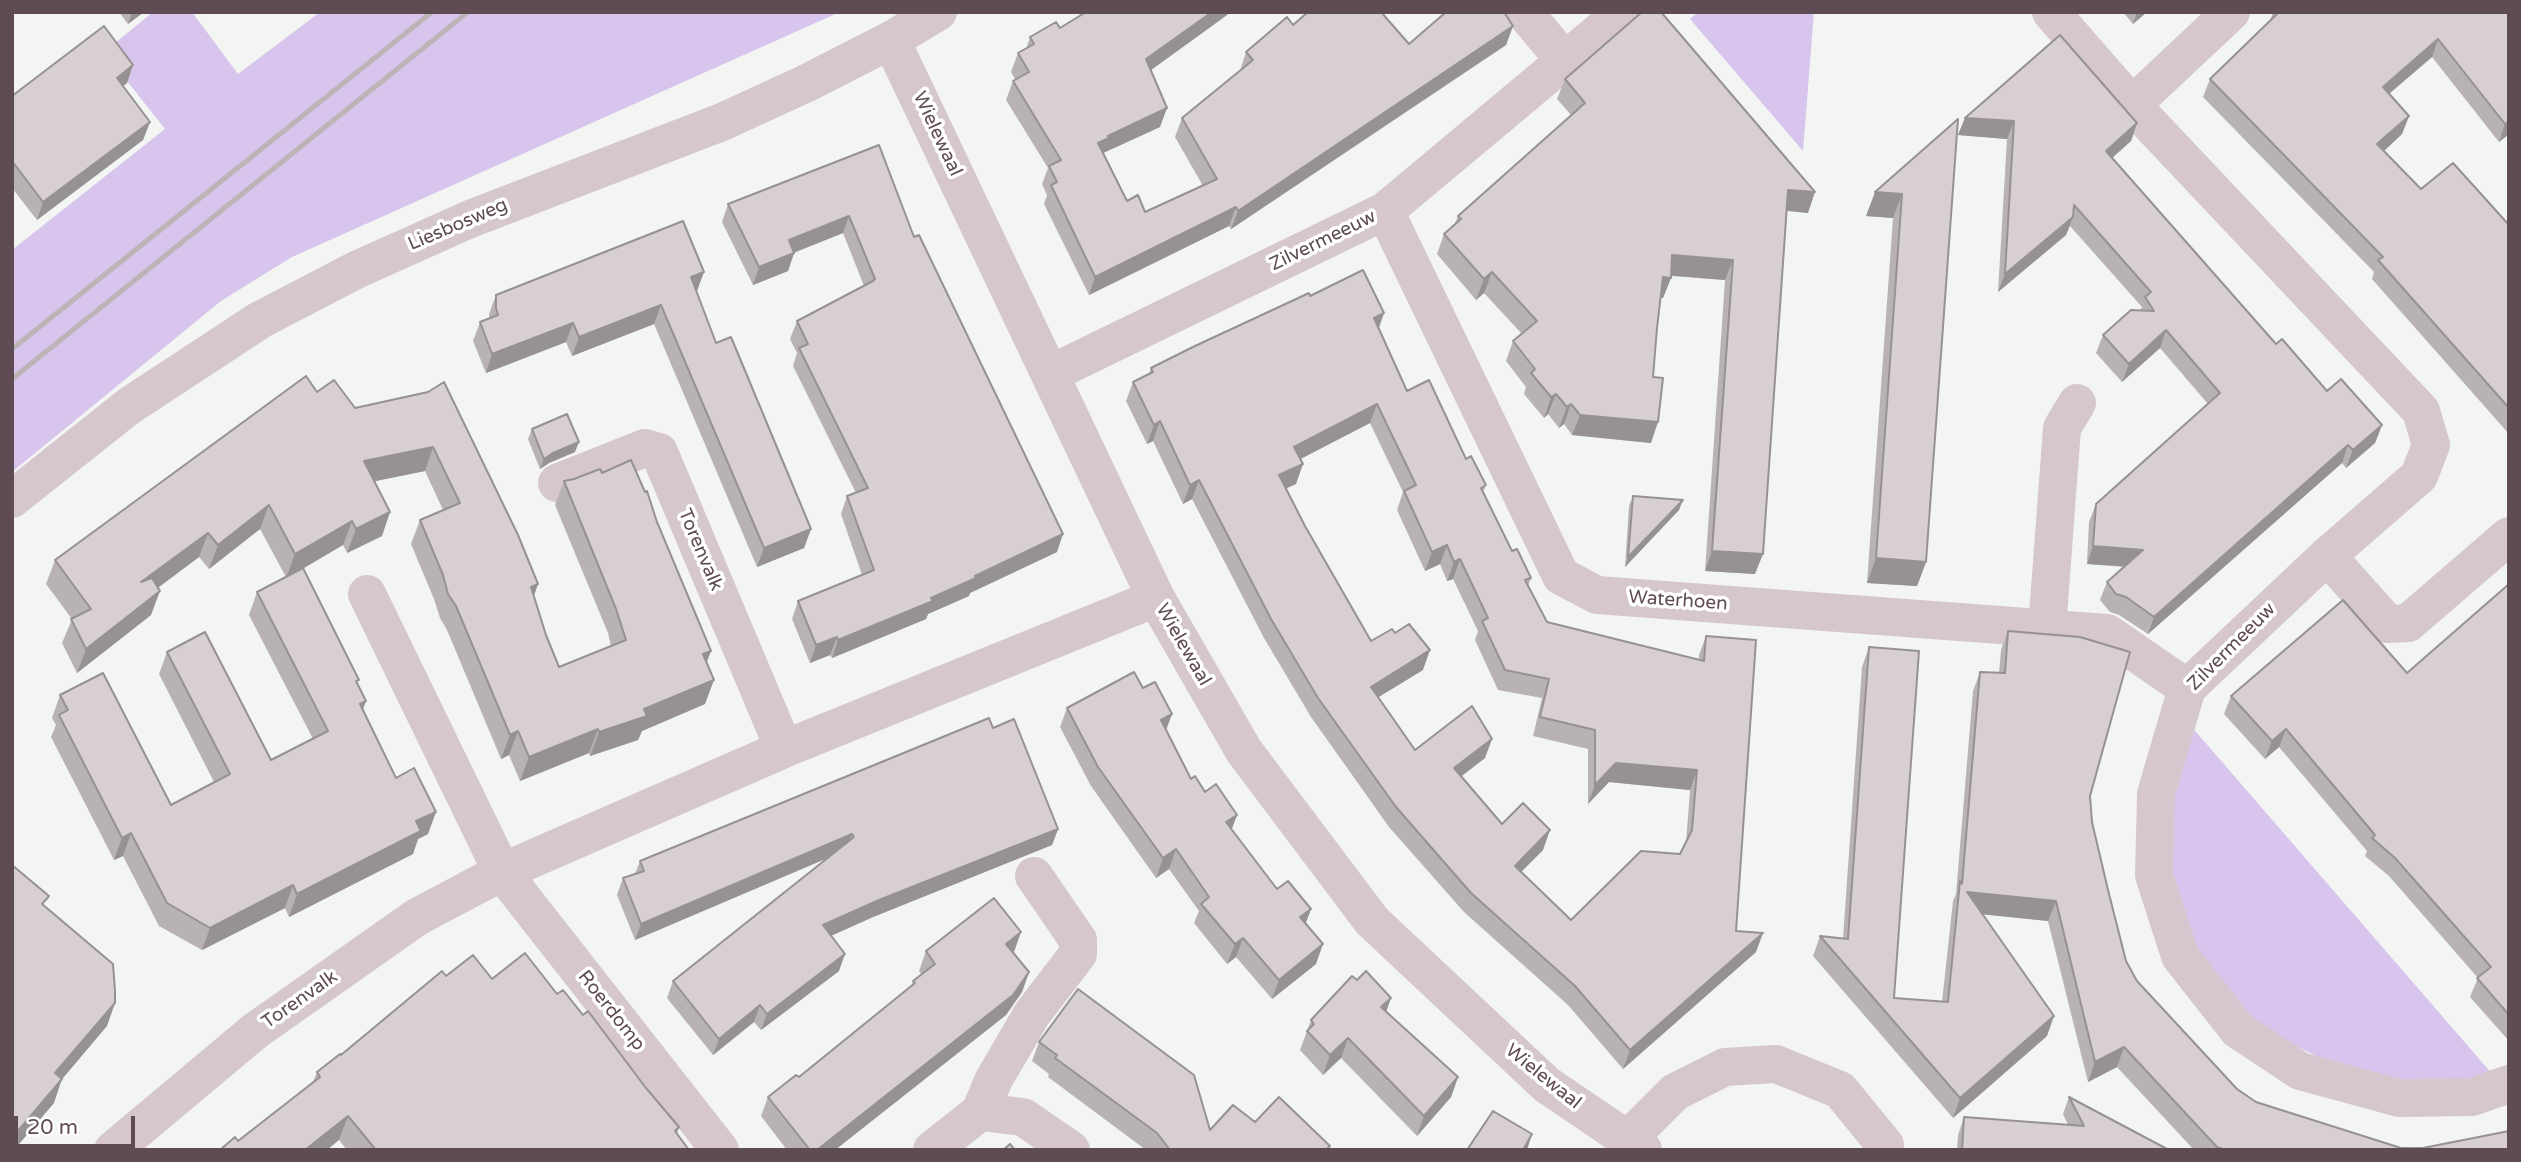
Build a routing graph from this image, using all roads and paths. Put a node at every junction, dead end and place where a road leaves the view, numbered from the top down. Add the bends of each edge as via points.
1 (938, 12) edge
2 (1524, 12) edge
3 (1623, 12) edge
4 (2051, 12) edge
5 (2231, 12) edge
6 (891, 40) junction
7 (1566, 62) junction
8 (2133, 104) junction
9 (1385, 211) junction
10 (1050, 374) junction
11 (2077, 403) dead end
12 (557, 484) dead end
13 (12, 499) edge
14 (2509, 536) edge
15 (2327, 556) junction
16 (367, 594) dead end
17 (1156, 598) junction
18 (2047, 629) junction
19 (2187, 688) junction
20 (784, 749) junction
21 (502, 872) junction
22 (1034, 877) dead end
23 (2509, 1084) edge
24 (980, 1112) junction
25 (1635, 1145) edge
26 (113, 1150) edge
27 (720, 1150) edge
28 (932, 1150) edge
29 (1071, 1150) edge
30 (1885, 1150) edge

1 - 6 street, Liesbosweg
2 - 7 street
3 - 7 street, Zilvermeeuw
4 - 8 street, Zilvermeeuw
5 - 8 street
6 - 10 street, Wielewaal
6 - 13 street, Liesbosweg via 722,122 470,219 260,320 129,406
7 - 9 street, Zilvermeeuw
8 - 15 street, Zilvermeeuw via 2421,411 2431,445 2419,476
9 - 10 street, Zilvermeeuw
9 - 18 street, Waterhoen via 1561,576 1597,595
10 - 17 street, Wielewaal
11 - 18 street via 2062,428
12 - 20 street, Torenvalk via 645,448 659,452
14 - 15 street via 2408,623 2388,624
15 - 19 street, Zilvermeeuw
16 - 21 street
17 - 20 street, Torenvalk
17 - 25 street, Wielewaal via 1244,751 1372,921 1546,1084
18 - 19 street, Waterhoen via 2107,634
19 - 23 street, Zilvermeeuw via 2156,794 2154,875 2180,956 2238,1030 2300,1071 2399,1098 2472,1097
20 - 21 street, Torenvalk
21 - 26 street, Torenvalk via 417,917 255,1031
21 - 27 street, Roerdomp
22 - 24 street via 1078,940 1078,954 1032,1014
24 - 28 street
24 - 29 street via 1023,1117
25 - 30 street, Wielewaal via 1675,1092 1725,1067 1776,1065 1840,1090

